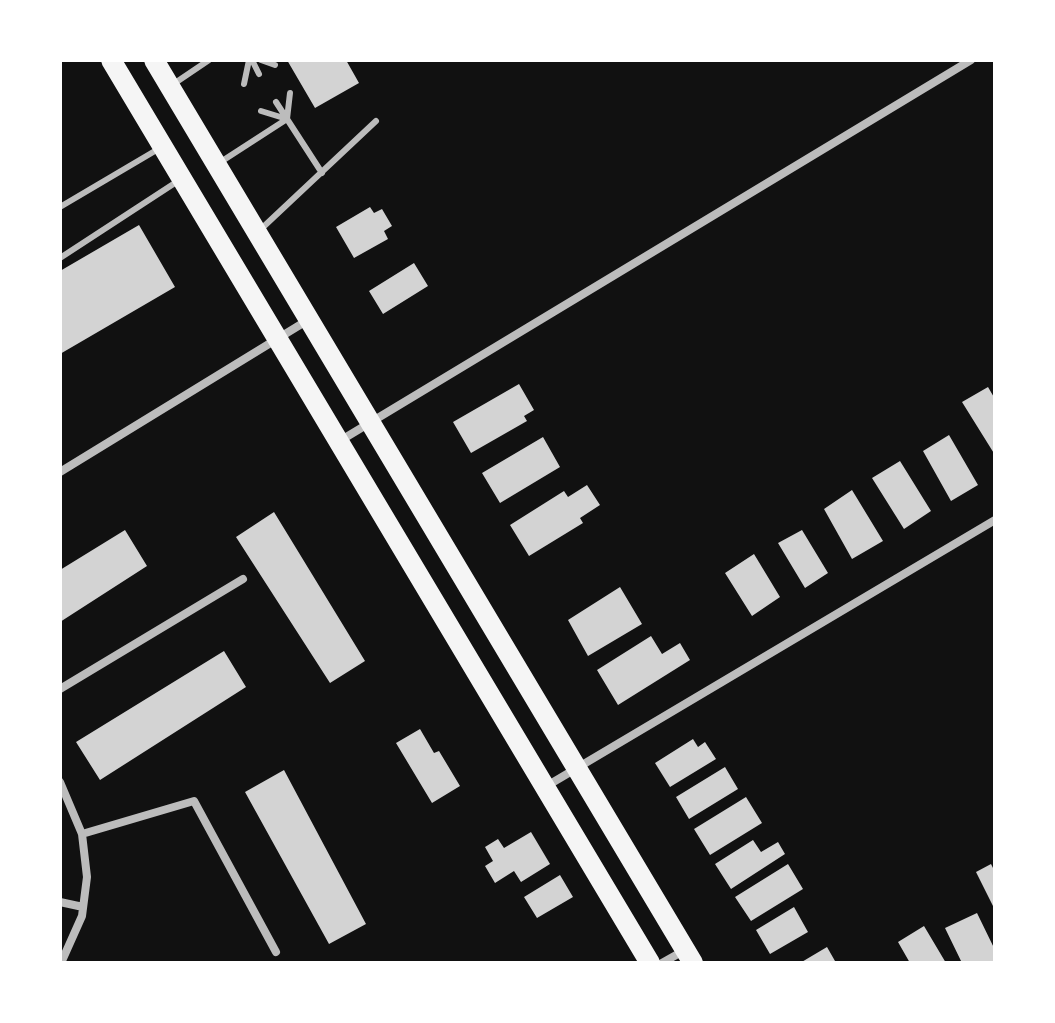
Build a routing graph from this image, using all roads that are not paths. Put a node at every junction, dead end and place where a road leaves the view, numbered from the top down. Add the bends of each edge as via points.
1 (111, 60) edge
2 (154, 60) edge
3 (209, 60) edge
4 (250, 60) edge
5 (261, 60) edge
6 (971, 60) edge
7 (275, 65) dead end
8 (259, 74) dead end
9 (244, 84) dead end
10 (170, 87) junction
11 (290, 93) dead end
12 (276, 102) dead end
13 (261, 111) dead end
14 (287, 119) junction
15 (376, 121) dead end
16 (162, 147) junction
17 (216, 165) junction
18 (322, 173) junction
19 (181, 179) junction
20 (60, 207) edge
21 (257, 233) junction
22 (60, 258) edge
23 (308, 320) junction
24 (275, 340) junction
25 (370, 423) junction
26 (337, 442) junction
27 (60, 472) edge
28 (995, 520) edge
29 (243, 579) dead end
30 (60, 689) edge
31 (577, 770) junction
32 (60, 782) edge
33 (544, 787) junction
34 (82, 834) junction
35 (60, 902) edge
36 (83, 907) junction
37 (276, 952) dead end
38 (690, 956) edge
39 (61, 963) edge
40 (650, 963) edge
41 (662, 963) edge

1 - 16 main road
2 - 10 main road
3 - 10 lane
4 - 8 lane
4 - 9 lane
5 - 7 lane
6 - 25 street
10 - 17 main road
11 - 14 lane
12 - 14 lane
13 - 14 lane
14 - 17 lane
14 - 18 lane
15 - 18 lane
16 - 19 main road
16 - 20 lane
17 - 21 main road
18 - 21 lane
19 - 22 lane
19 - 24 main road
21 - 23 main road
23 - 24 street
23 - 25 main road
24 - 26 main road
24 - 27 street
25 - 26 street
25 - 31 main road
26 - 33 main road
28 - 31 street
29 - 30 street
31 - 33 street
31 - 38 main road
32 - 34 street
33 - 40 main road
34 - 36 street via 87,877
34 - 37 street via 194,801
35 - 36 street
36 - 39 street
38 - 41 street

